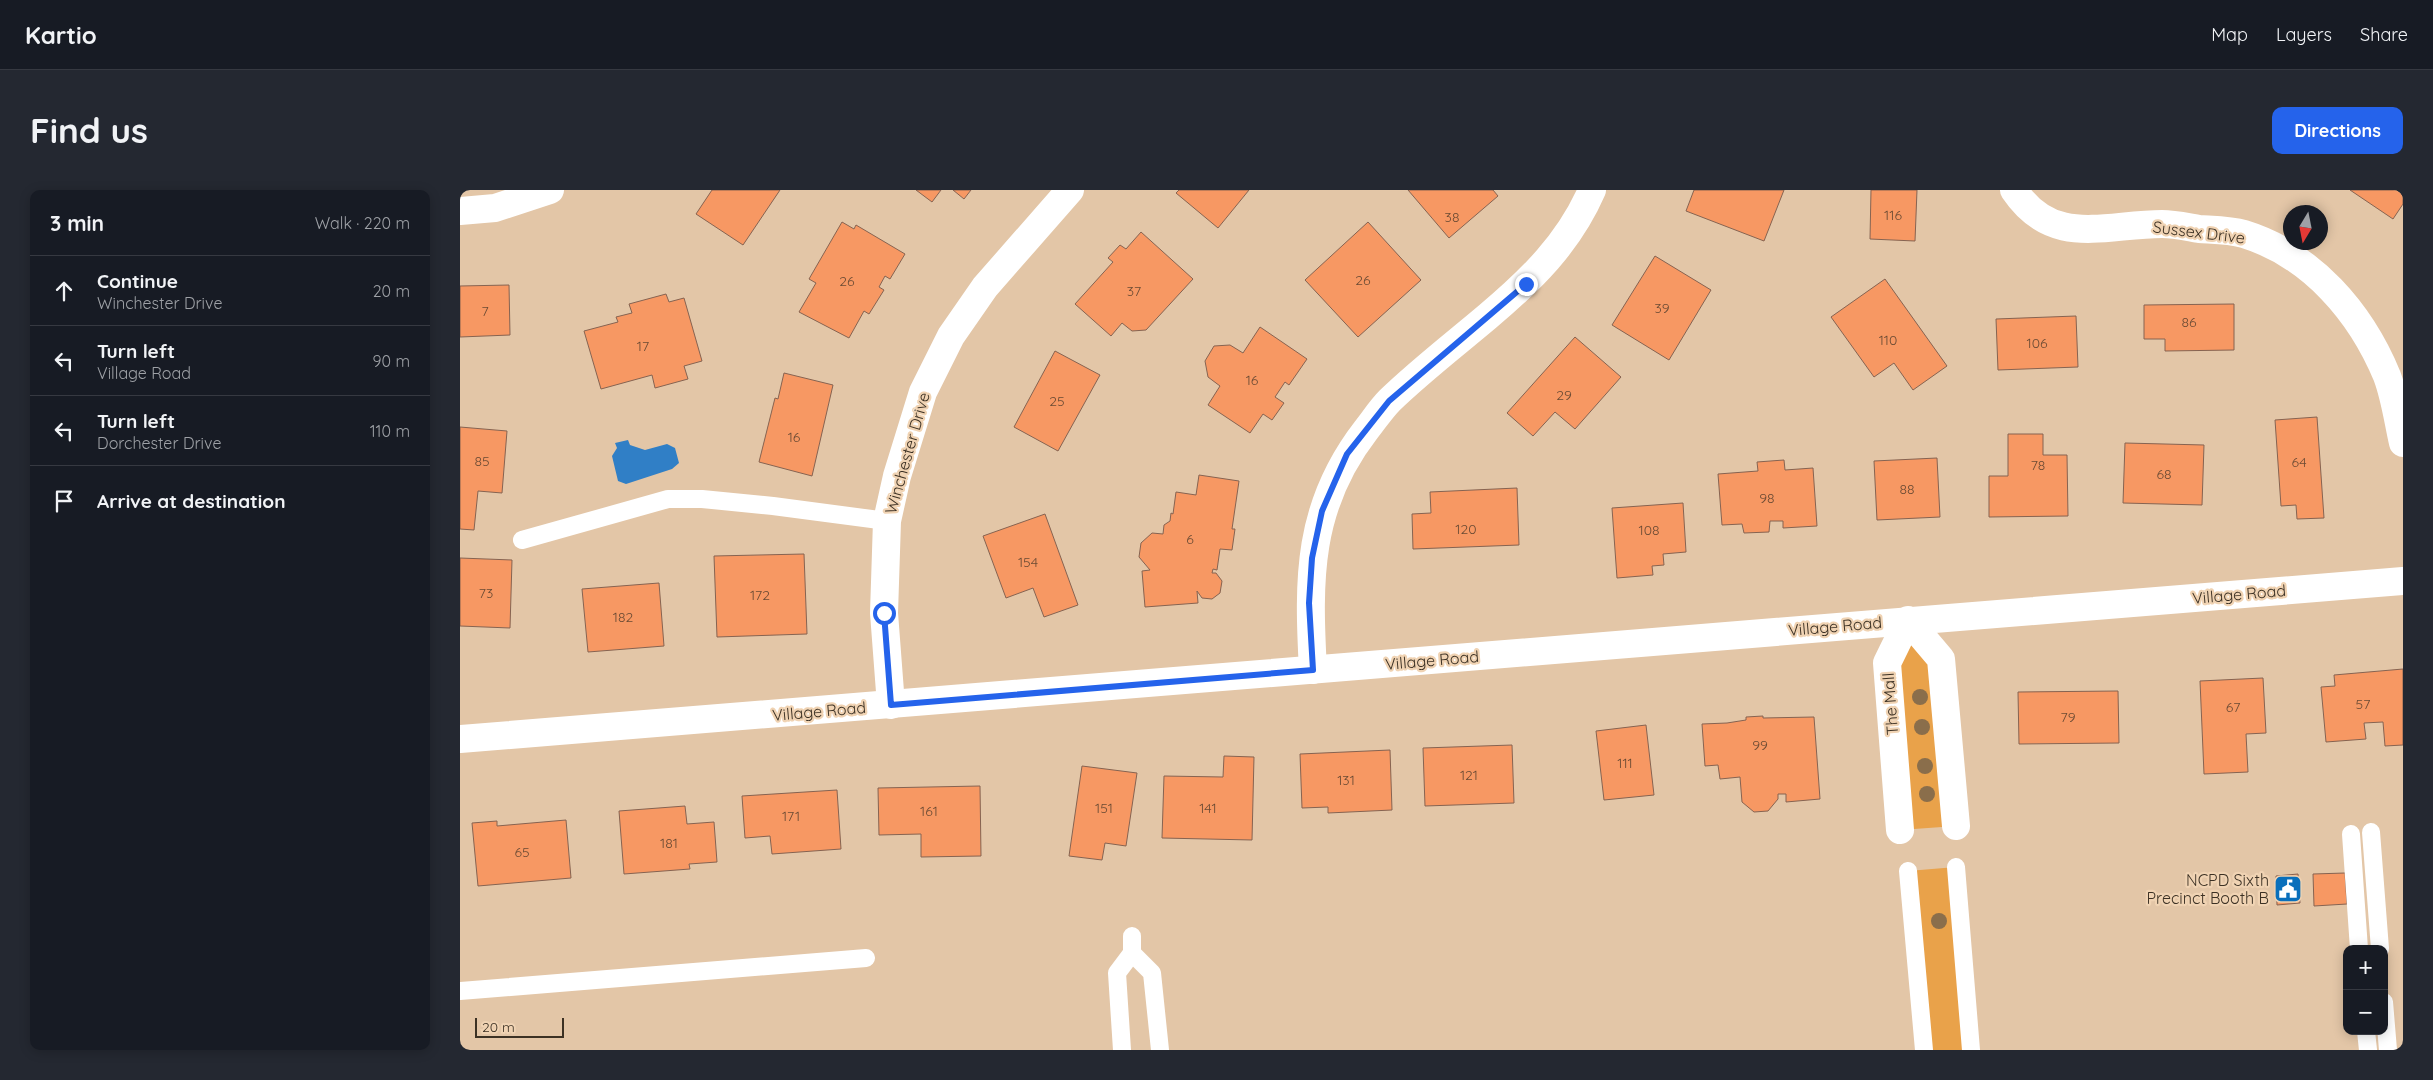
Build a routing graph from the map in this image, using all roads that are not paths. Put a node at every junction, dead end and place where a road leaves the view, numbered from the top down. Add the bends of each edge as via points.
1 (550, 190) edge
2 (1070, 190) edge
3 (1592, 190) edge
4 (2014, 190) edge
5 (460, 211) edge
6 (2403, 443) edge
7 (887, 521) junction
8 (522, 540) dead end
9 (2403, 581) edge
10 (1908, 620) junction
11 (1313, 670) junction
12 (891, 705) junction
13 (460, 739) edge
14 (1956, 826) dead end
15 (1900, 830) dead end
16 (2370, 832) dead end
17 (2351, 834) dead end
18 (1956, 866) dead end
19 (1908, 871) dead end
20 (2359, 945) edge
21 (2380, 945) edge
22 (866, 958) dead end
23 (460, 991) edge
24 (2366, 1035) edge
25 (2387, 1035) edge
26 (1122, 1050) edge
27 (1160, 1050) edge
28 (1924, 1050) edge
29 (1971, 1050) edge
30 (2368, 1050) edge
31 (2388, 1050) edge

1 - 5 street via 495,208
2 - 7 street, Winchester Drive via 985,287 951,336 923,392
3 - 11 street via 1581,215 1550,258 1526,284 1389,401 1347,454 1322,511 1312,558 1309,603
4 - 6 street, Sussex Drive via 2034,214 2059,227 2089,230 2162,224 2243,234 2280,249 2326,282 2363,328 2388,378
7 - 8 lane via 772,506 668,499
7 - 12 street, Winchester Drive via 884,613
9 - 10 street, Village Road
10 - 11 street, Village Road
10 - 14 street via 1941,659
10 - 15 street, The Mall via 1887,663
11 - 12 street, Village Road
12 - 13 street, Village Road
16 - 21 lane
17 - 20 lane
18 - 29 lane
19 - 28 lane
22 - 23 lane
24 - 30 lane
25 - 31 lane
26 - 27 lane via 1117,973 1132,944 1152,973

